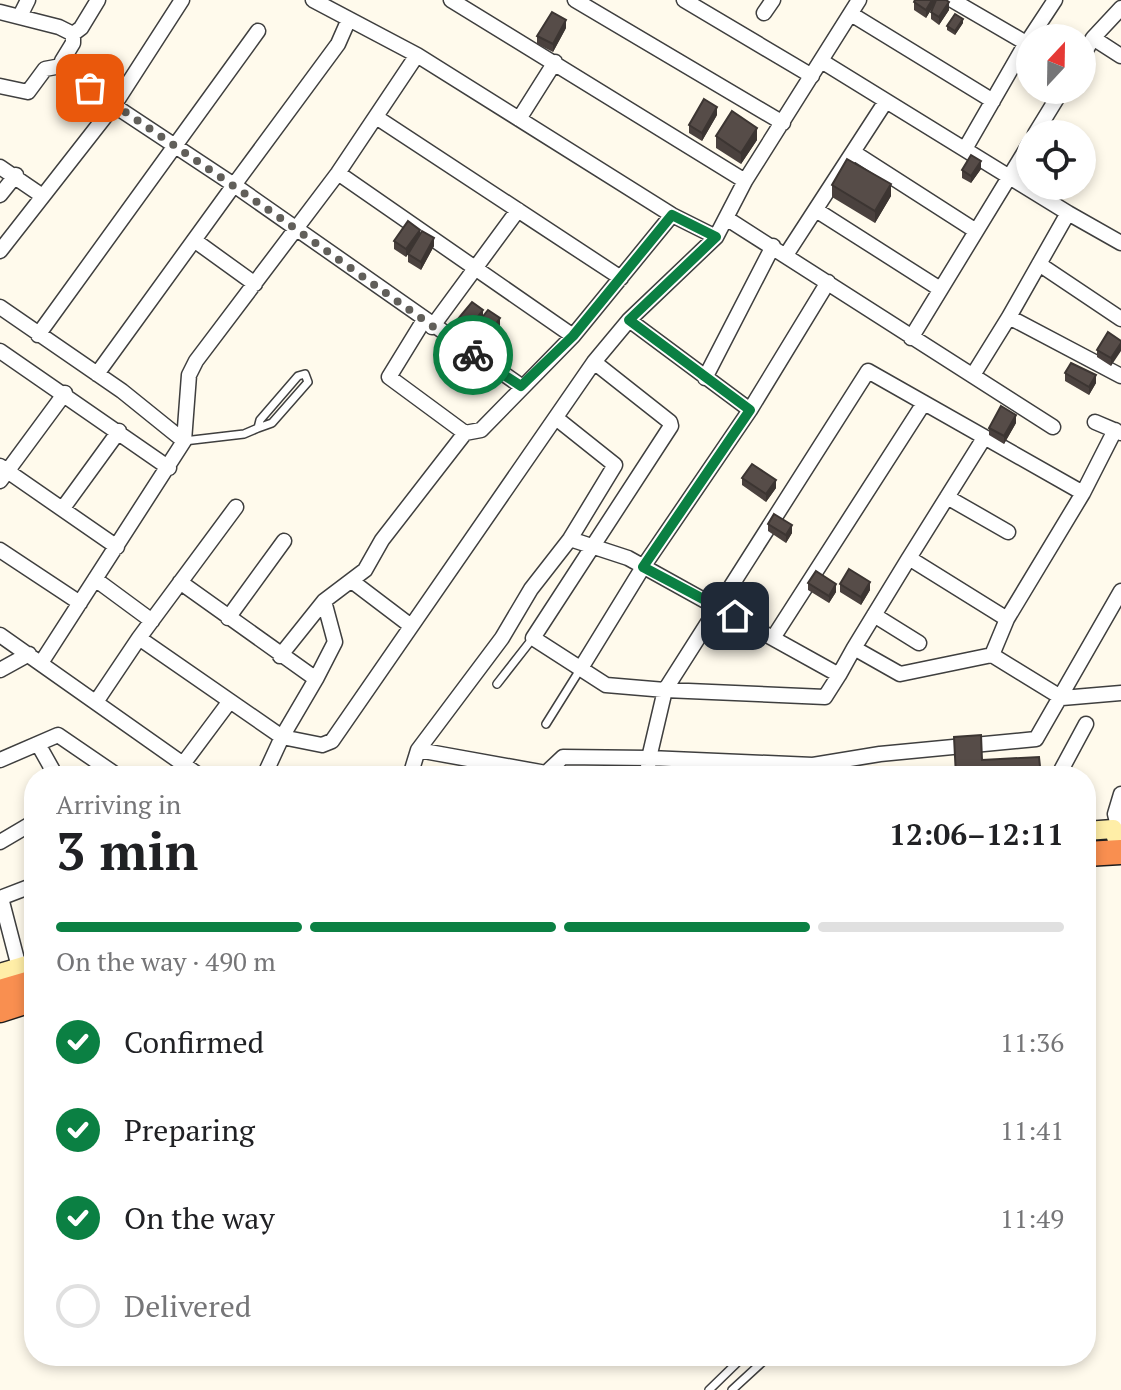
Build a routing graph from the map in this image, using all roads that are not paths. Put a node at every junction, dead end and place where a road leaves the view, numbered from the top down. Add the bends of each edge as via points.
1 (28, 0) edge
2 (98, 0) edge
3 (182, 0) edge
4 (313, 0) edge
5 (451, 0) edge
6 (575, 0) edge
7 (684, 0) edge
8 (773, 0) edge
9 (859, 0) edge
10 (952, 0) edge
11 (1055, 0) edge
12 (597, 5) edge
13 (1121, 8) edge
14 (0, 12) edge
15 (764, 13) dead end
16 (851, 14) junction
17 (20, 16) junction
18 (349, 19) junction
19 (1039, 24) edge
20 (258, 31) dead end
21 (1016, 33) edge
22 (73, 34) junction
23 (1096, 35) edge
24 (1096, 40) edge
25 (417, 55) junction
26 (1121, 56) edge
27 (555, 62) junction
28 (823, 62) junction
29 (1016, 62) edge
30 (61, 66) junction
31 (812, 76) junction
32 (0, 86) edge
33 (886, 101) junction
34 (993, 101) junction
35 (115, 104) junction
36 (376, 117) junction
37 (519, 119) junction
38 (783, 123) junction
39 (176, 148) junction
40 (965, 149) junction
41 (853, 152) junction
42 (1016, 166) edge
43 (0, 167) edge
44 (338, 173) junction
45 (16, 175) junction
46 (1009, 177) junction
47 (745, 181) junction
48 (234, 185) junction
49 (0, 195) edge
50 (41, 195) junction
51 (518, 210) junction
52 (816, 210) junction
53 (1068, 213) junction
54 (672, 215) junction
55 (726, 218) junction
56 (297, 229) junction
57 (976, 231) junction
58 (716, 237) junction
59 (194, 240) junction
60 (1121, 243) edge
61 (773, 246) junction
62 (0, 251) edge
63 (786, 255) junction
64 (1039, 264) junction
65 (475, 268) junction
66 (621, 278) junction
67 (828, 282) junction
68 (255, 284) junction
69 (940, 289) junction
70 (0, 307) edge
71 (1009, 317) junction
72 (1121, 319) edge
73 (629, 320) junction
74 (428, 323) junction
75 (38, 335) junction
76 (573, 336) junction
77 (911, 338) junction
78 (1, 355) edge
79 (594, 362) junction
80 (97, 374) junction
81 (973, 375) junction
82 (1121, 376) edge
83 (705, 378) junction
84 (521, 386) junction
85 (65, 393) junction
86 (924, 403) junction
87 (750, 410) junction
88 (556, 418) junction
89 (1095, 422) dead end
90 (1053, 427) dead end
91 (258, 428) junction
92 (119, 431) junction
93 (1118, 432) edge
94 (465, 433) junction
95 (984, 438) junction
96 (184, 441) junction
97 (169, 468) junction
98 (2, 472) edge
99 (1083, 493) junction
100 (947, 497) junction
101 (236, 507) dead end
102 (63, 508) junction
103 (1008, 532) dead end
104 (570, 539) junction
105 (284, 541) dead end
106 (117, 547) junction
107 (593, 548) junction
108 (0, 550) edge
109 (909, 558) junction
110 (643, 567) junction
111 (95, 579) junction
112 (180, 582) junction
113 (353, 582) junction
114 (1121, 591) edge
115 (324, 601) junction
116 (80, 603) junction
117 (716, 606) junction
118 (874, 615) junction
119 (228, 618) junction
120 (1007, 619) junction
121 (152, 621) junction
122 (411, 626) junction
123 (0, 635) edge
124 (139, 638) junction
125 (533, 638) junction
126 (773, 638) junction
127 (919, 643) dead end
128 (854, 648) junction
129 (992, 655) junction
130 (280, 656) junction
131 (35, 658) junction
132 (581, 668) junction
133 (0, 670) edge
134 (839, 675) junction
135 (316, 679) junction
136 (497, 684) dead end
137 (665, 690) junction
138 (1121, 693) edge
139 (1062, 698) junction
140 (230, 701) junction
141 (96, 702) junction
142 (546, 724) dead end
143 (1086, 724) dead end
144 (282, 737) junction
145 (38, 744) junction
146 (418, 750) junction
147 (649, 758) junction
148 (0, 760) edge
149 (183, 764) junction
150 (50, 766) edge
151 (103, 766) edge
152 (186, 766) edge
153 (269, 766) edge
154 (413, 766) edge
155 (507, 766) edge
156 (553, 766) edge
157 (648, 766) edge
158 (696, 766) edge
159 (788, 766) edge
160 (1063, 766) edge
161 (1121, 794) edge
162 (24, 828) edge
163 (1096, 830) edge
164 (0, 842) edge
165 (1120, 844) edge
166 (1096, 851) edge
167 (24, 889) edge
168 (0, 898) edge
169 (0, 973) edge
170 (24, 981) edge
171 (0, 1010) edge
172 (734, 1366) edge
173 (758, 1366) edge
174 (709, 1390) edge
175 (732, 1390) edge

1 - 17 street
2 - 22 street
3 - 35 street
4 - 18 street
5 - 27 street
6 - 12 street
7 - 31 street
8 - 15 street
9 - 16 street
10 - 21 street
11 - 19 street
12 - 38 street
13 - 23 street
14 - 17 street
16 - 28 street
16 - 34 street
17 - 22 street
18 - 25 street
18 - 48 street via 338,44
20 - 39 street
22 - 30 street
24 - 26 street
25 - 36 street
25 - 37 street
27 - 37 street
27 - 47 street
28 - 31 street
28 - 33 street
29 - 34 street
30 - 32 street via 45,69 28,92
30 - 35 street
31 - 38 street
33 - 40 street
33 - 41 street
34 - 40 street
35 - 39 street
35 - 50 street
36 - 44 street
36 - 51 street
37 - 54 street
38 - 47 street
39 - 48 street
39 - 75 street
40 - 46 street
41 - 52 street
41 - 57 street
42 - 46 street
43 - 45 street
44 - 56 street
44 - 65 street
45 - 49 street
45 - 50 street
46 - 53 street
46 - 57 street
47 - 55 street
48 - 56 street
48 - 59 street
50 - 62 street
51 - 65 street
51 - 66 street
52 - 63 street
52 - 69 street
53 - 60 street
53 - 64 street
54 - 58 street
54 - 66 street
55 - 58 street
55 - 61 street
56 - 68 street
56 - 74 street
57 - 69 street
58 - 73 street
59 - 68 street
59 - 80 street
61 - 63 street
61 - 83 street
63 - 67 street
64 - 71 street
64 - 72 street
65 - 74 street
65 - 76 street
66 - 76 street
67 - 77 street
67 - 87 street
68 - 96 street via 189,375
69 - 77 street
70 - 75 street
71 - 81 street
71 - 82 street
73 - 79 street
73 - 83 street
74 - 84 street
74 - 94 street via 389,377
75 - 80 street
76 - 84 street
77 - 81 street
78 - 85 street
79 - 88 street
79 - 107 street via 671,426
80 - 96 street
81 - 90 street
83 - 87 street
84 - 94 street via 481,430
85 - 92 street
85 - 98 street
86 - 95 street
86 - 117 street via 868,371
86 - 126 street
87 - 110 street
88 - 104 street via 615,465
88 - 122 street
89 - 93 street
91 - 91 lane via 272,423 308,382 305,374
91 - 96 lane
92 - 97 street
92 - 102 street
93 - 99 street
94 - 113 street
95 - 99 street
95 - 100 street
96 - 97 street
97 - 106 street
98 - 102 street
99 - 120 street
100 - 103 street
100 - 109 street
101 - 112 street
102 - 106 street
104 - 107 street
104 - 146 street
105 - 119 street
106 - 111 street
107 - 110 street
107 - 125 street
108 - 116 street
109 - 118 street
109 - 120 street
110 - 117 street
110 - 132 street
111 - 116 street
111 - 121 street
112 - 119 street
112 - 121 street
113 - 115 street
113 - 122 street
114 - 139 street
115 - 130 street
115 - 135 street via 335,642
116 - 131 street
117 - 126 street
117 - 137 street
118 - 127 street
118 - 128 street
119 - 130 street
120 - 129 street
121 - 124 street
122 - 144 street via 327,745
123 - 131 street
124 - 140 street
124 - 141 street
125 - 132 street
125 - 136 lane
126 - 134 street
128 - 129 street via 900,674
128 - 134 street
129 - 139 street
130 - 135 street
131 - 133 street
131 - 141 street
132 - 137 street via 606,685
132 - 142 lane
134 - 137 street via 825,697
135 - 144 street
137 - 147 street
138 - 139 street
139 - 159 street via 1036,739
140 - 144 street
140 - 149 street
141 - 149 street
143 - 160 street
144 - 153 street
145 - 148 street
145 - 150 street
145 - 151 street via 58,735
146 - 154 street
146 - 155 street
147 - 156 street via 563,757
147 - 157 street
147 - 158 street
149 - 152 street
161 - 165 street via 1115,814
162 - 164 street
163 - 165 street via 1113,829
165 - 166 highway
167 - 168 street
168 - 170 street
169 - 170 street
170 - 171 highway
172 - 174 lane
173 - 175 lane

